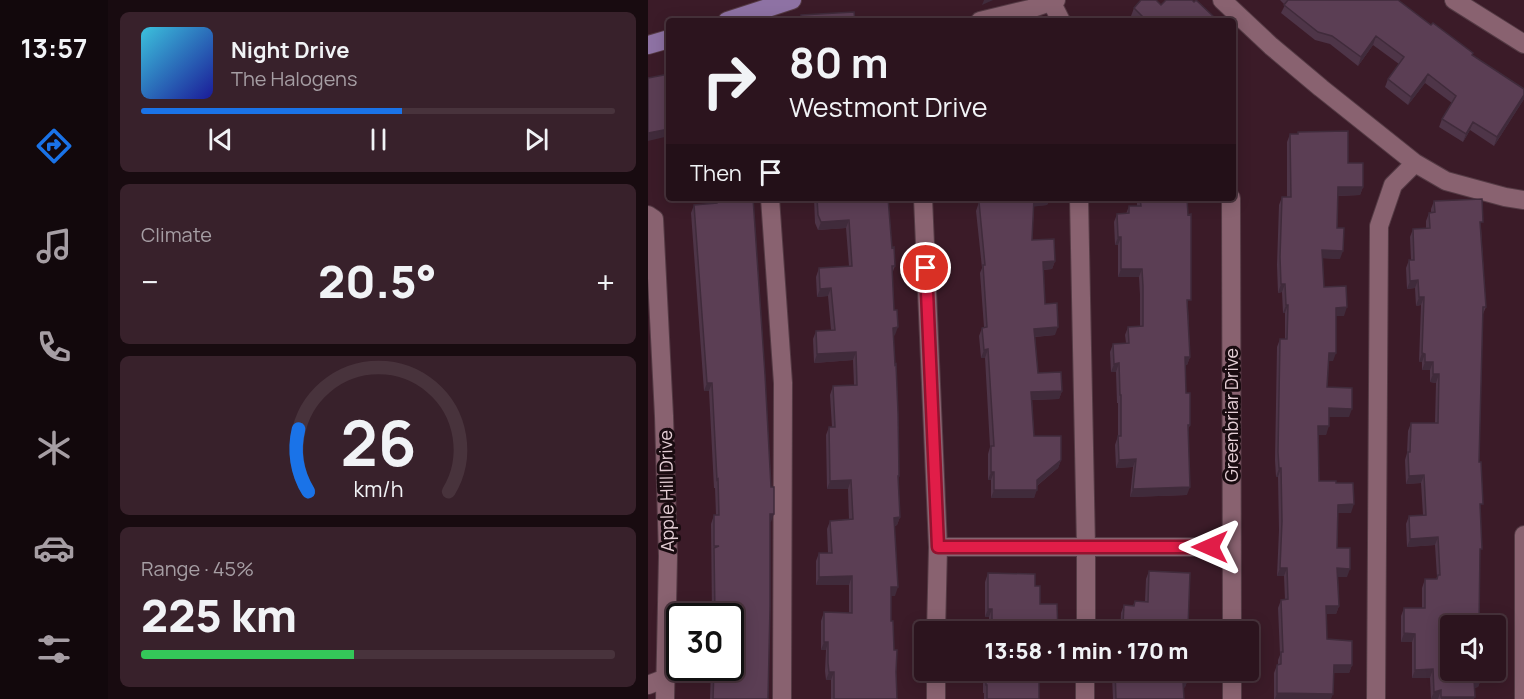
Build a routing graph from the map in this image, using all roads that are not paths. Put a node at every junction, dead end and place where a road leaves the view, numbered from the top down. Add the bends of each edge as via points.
1 (792, 0) edge
2 (1222, 0) edge
3 (1454, 0) edge
4 (1053, 1) edge
5 (737, 18) edge
6 (992, 18) edge
7 (1060, 18) edge
8 (666, 40) edge
9 (1524, 44) edge
10 (648, 45) edge
11 (1415, 163) junction
12 (1524, 200) edge
13 (770, 201) edge
14 (923, 201) edge
15 (1079, 201) edge
16 (1231, 201) edge
17 (648, 214) edge
18 (1524, 535) edge
19 (938, 547) junction
20 (1086, 547) junction
21 (1231, 547) junction
22 (667, 603) edge
23 (936, 621) edge
24 (1086, 621) edge
25 (1232, 621) edge
26 (666, 678) joint
27 (936, 681) edge
28 (1086, 681) edge
29 (1232, 681) edge
30 (648, 685) edge
31 (665, 699) edge
32 (782, 699) edge
33 (936, 699) edge
34 (1085, 699) edge
35 (1232, 699) edge
36 (1376, 699) edge
37 (1524, 699) edge

1 - 5 main road
2 - 11 street via 1271,46
3 - 9 street
4 - 6 street
4 - 7 street
8 - 10 main road
11 - 12 street via 1446,181
11 - 36 street via 1393,185 1379,226
13 - 32 street via 783,383
14 - 19 street
15 - 20 street
16 - 21 street, Greenbriar Drive
17 - 22 street, Apple Hill Drive via 654,219 664,416
18 - 37 street
19 - 20 street
19 - 23 street
20 - 21 street
20 - 24 street
21 - 25 street, Greenbriar Drive
26 - 30 street
26 - 31 street, Apple Hill Drive
27 - 33 street
28 - 34 street
29 - 35 street

